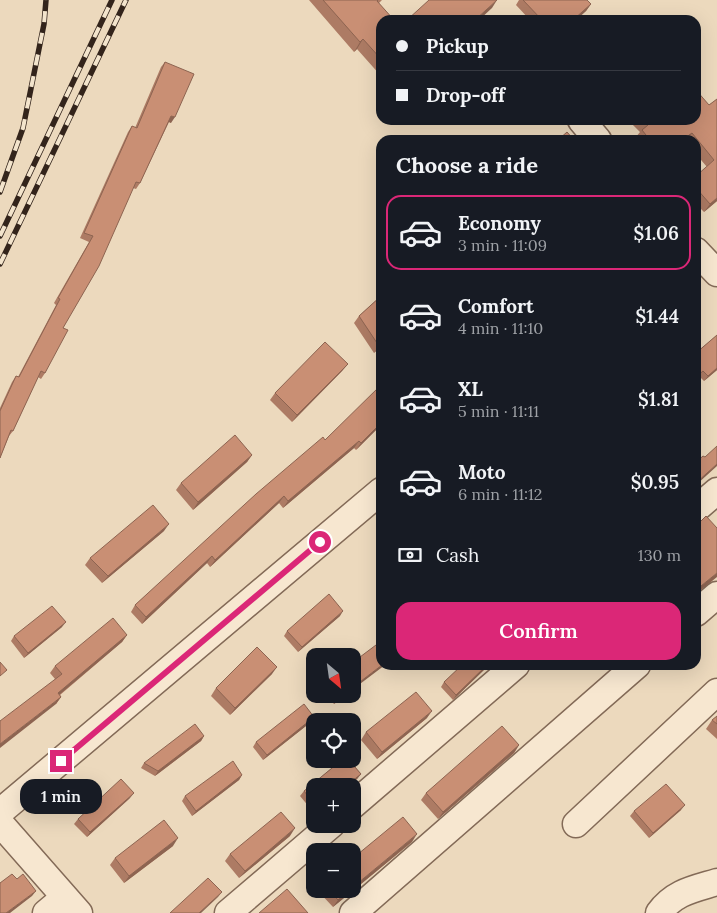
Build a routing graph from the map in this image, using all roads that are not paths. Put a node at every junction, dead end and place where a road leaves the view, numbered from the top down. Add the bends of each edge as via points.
1 (585, 125) edge
2 (594, 135) edge
3 (701, 257) edge
4 (717, 273) edge
5 (717, 491) edge
6 (376, 495) edge
7 (701, 505) edge
8 (717, 595) edge
9 (701, 609) edge
10 (510, 670) edge
11 (631, 670) edge
12 (717, 692) edge
13 (361, 798) edge
14 (0, 812) edge
15 (0, 823) edge
16 (576, 824) dead end
17 (321, 833) edge
18 (717, 882) edge
19 (63, 908) edge
20 (228, 913) edge
21 (352, 913) edge
22 (660, 913) edge

1 - 2 street
3 - 4 street
5 - 7 street
6 - 14 street
8 - 9 street
10 - 13 street
11 - 21 street
12 - 16 street
15 - 19 street
17 - 20 street
18 - 22 street via 679,894

